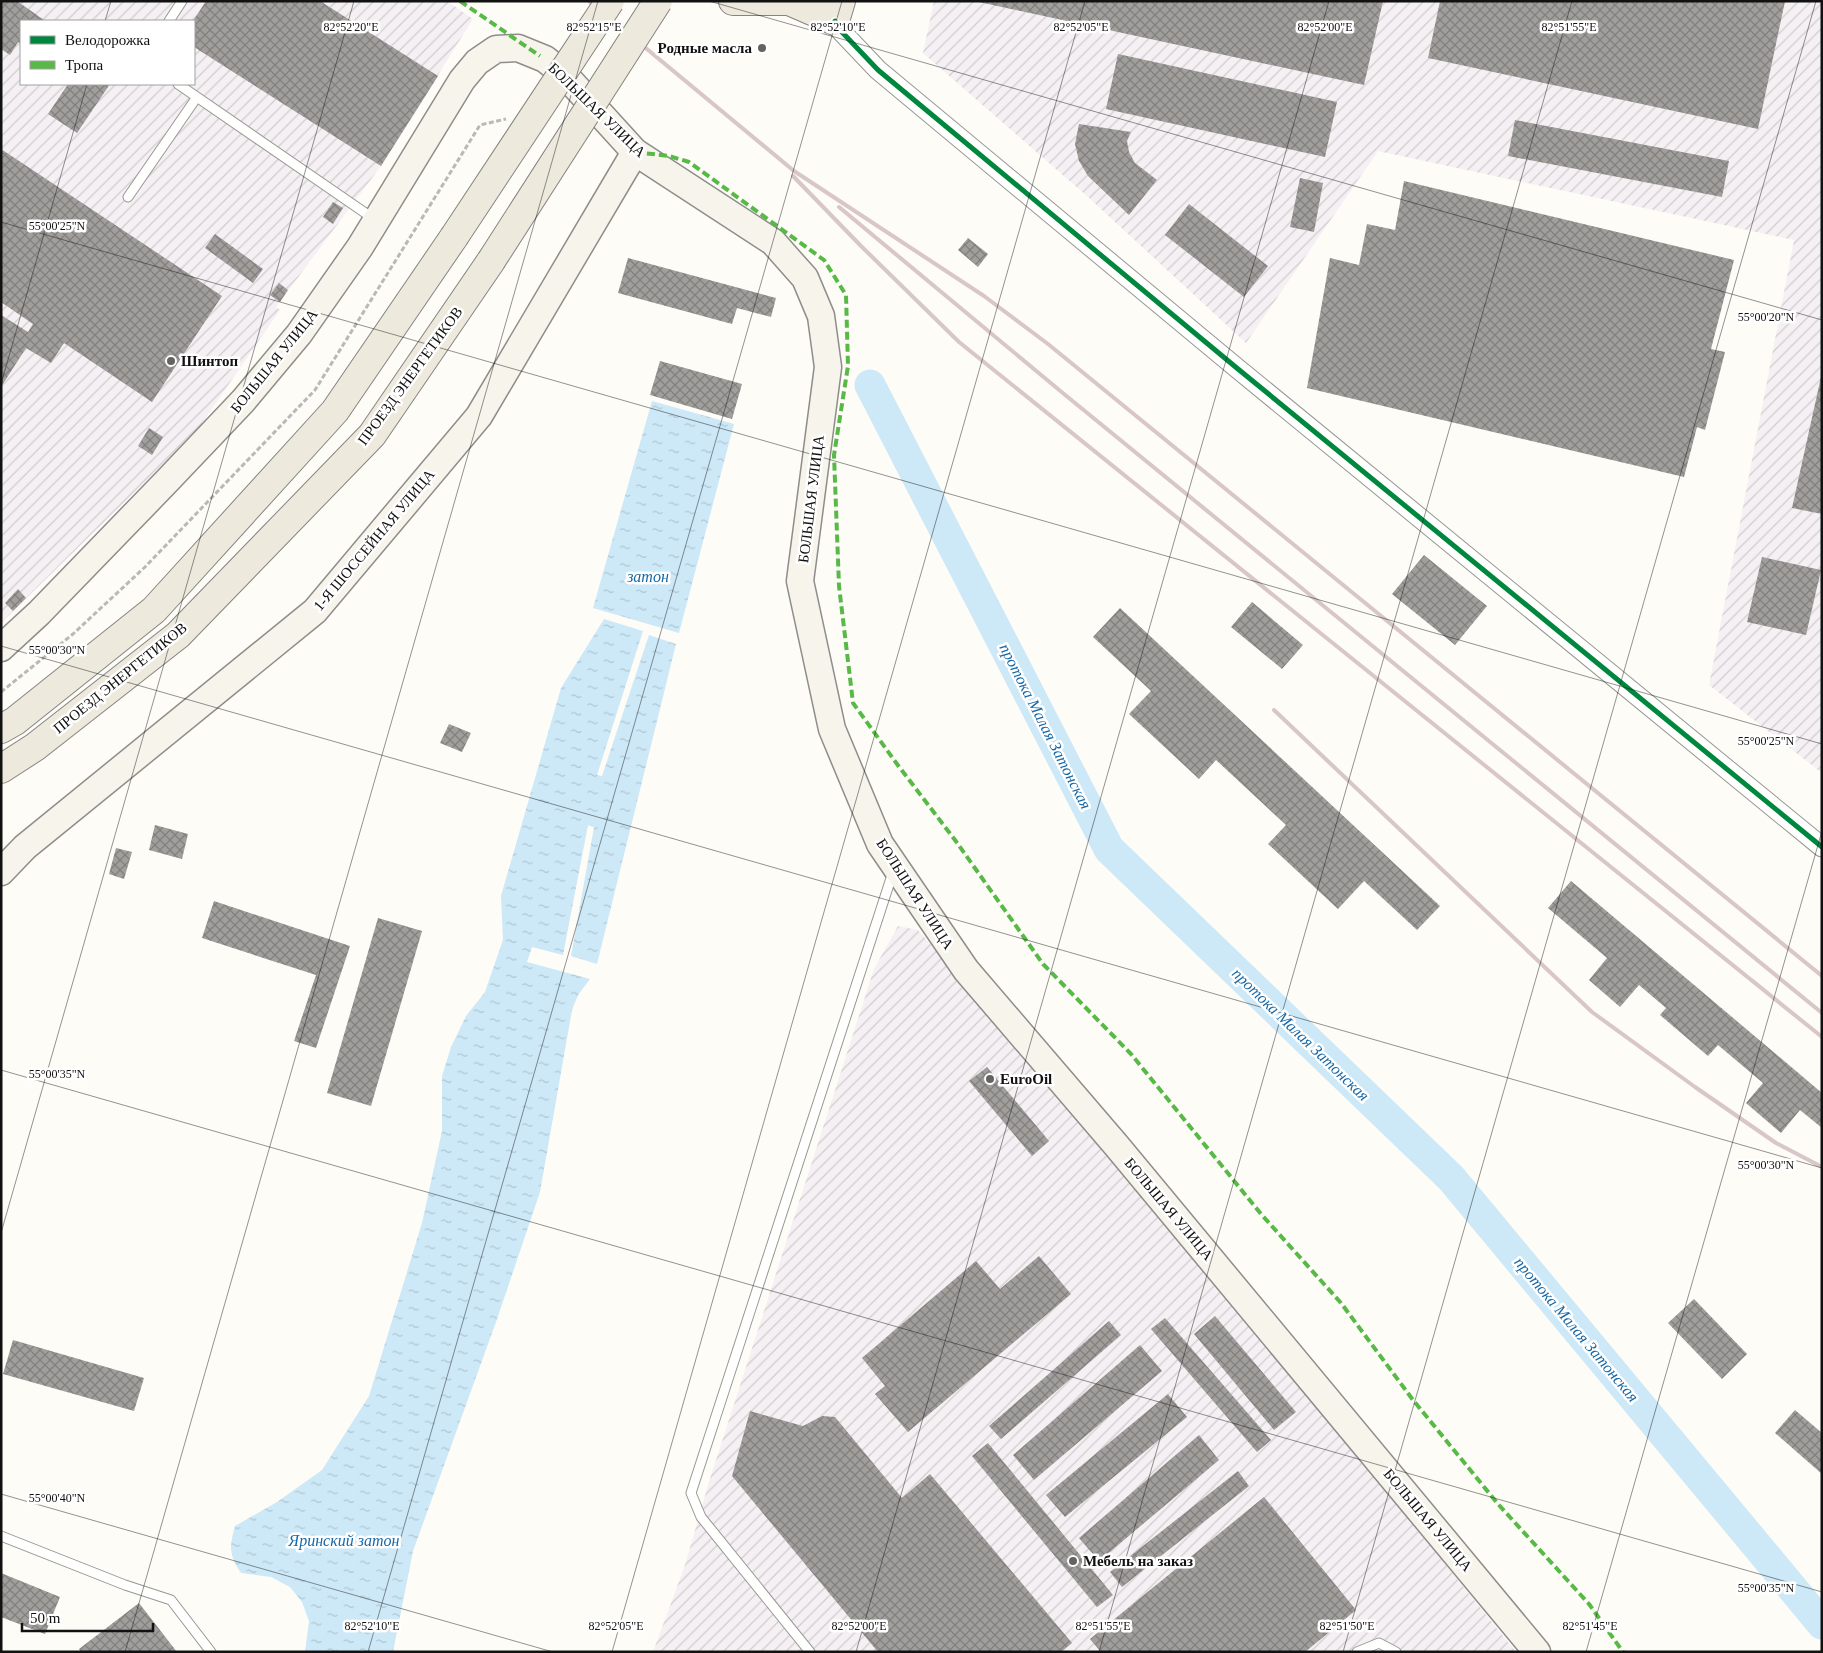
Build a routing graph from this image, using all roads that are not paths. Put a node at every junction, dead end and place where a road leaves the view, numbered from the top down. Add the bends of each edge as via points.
1 (182, 1) edge
2 (610, 1) edge
3 (658, 1) edge
4 (733, 1) edge
5 (838, 11) edge
6 (170, 20) edge
7 (179, 85) edge
8 (197, 97) junction
9 (636, 152) junction
10 (128, 197) dead end
11 (376, 221) junction
12 (1, 648) edge
13 (1, 729) edge
14 (1, 769) edge
15 (1822, 847) edge
16 (895, 866) junction
17 (1, 872) edge
18 (1, 1536) edge
19 (211, 1652) edge
20 (810, 1652) edge
21 (1358, 1652) edge
22 (1396, 1652) edge
23 (1537, 1652) edge

1 - 6 lane
2 - 13 main road, ПРОЕЗД ЭНЕРГЕТИКОВ, bridge via 335,411 154,610
3 - 14 main road, ПРОЕЗД ЭНЕРГЕТИКОВ, bridge via 491,261 372,435 178,635 36,747
4 - 5 main road via 789,2
5 - 15 street via 840,30 878,70
7 - 8 lane
8 - 10 lane
8 - 11 lane
9 - 11 main road, БОЛЬШАЯ УЛИЦА via 564,74 545,59 518,48 496,49 477,62 462,80
9 - 16 main road, БОЛЬШАЯ УЛИЦА via 773,242 804,278 821,316 828,367 800,582 832,729 880,844
9 - 17 main road, 1-Я ШОССЕЙНАЯ УЛИЦА via 479,416 315,611 25,847
11 - 12 main road, БОЛЬШАЯ УЛИЦА via 299,334 243,401 39,613
16 - 20 lane via 692,1493 700,1517
16 - 23 main road, БОЛЬШАЯ УЛИЦА via 966,970 1116,1145
18 - 19 lane via 171,1600
21 - 22 lane via 1380,1643

